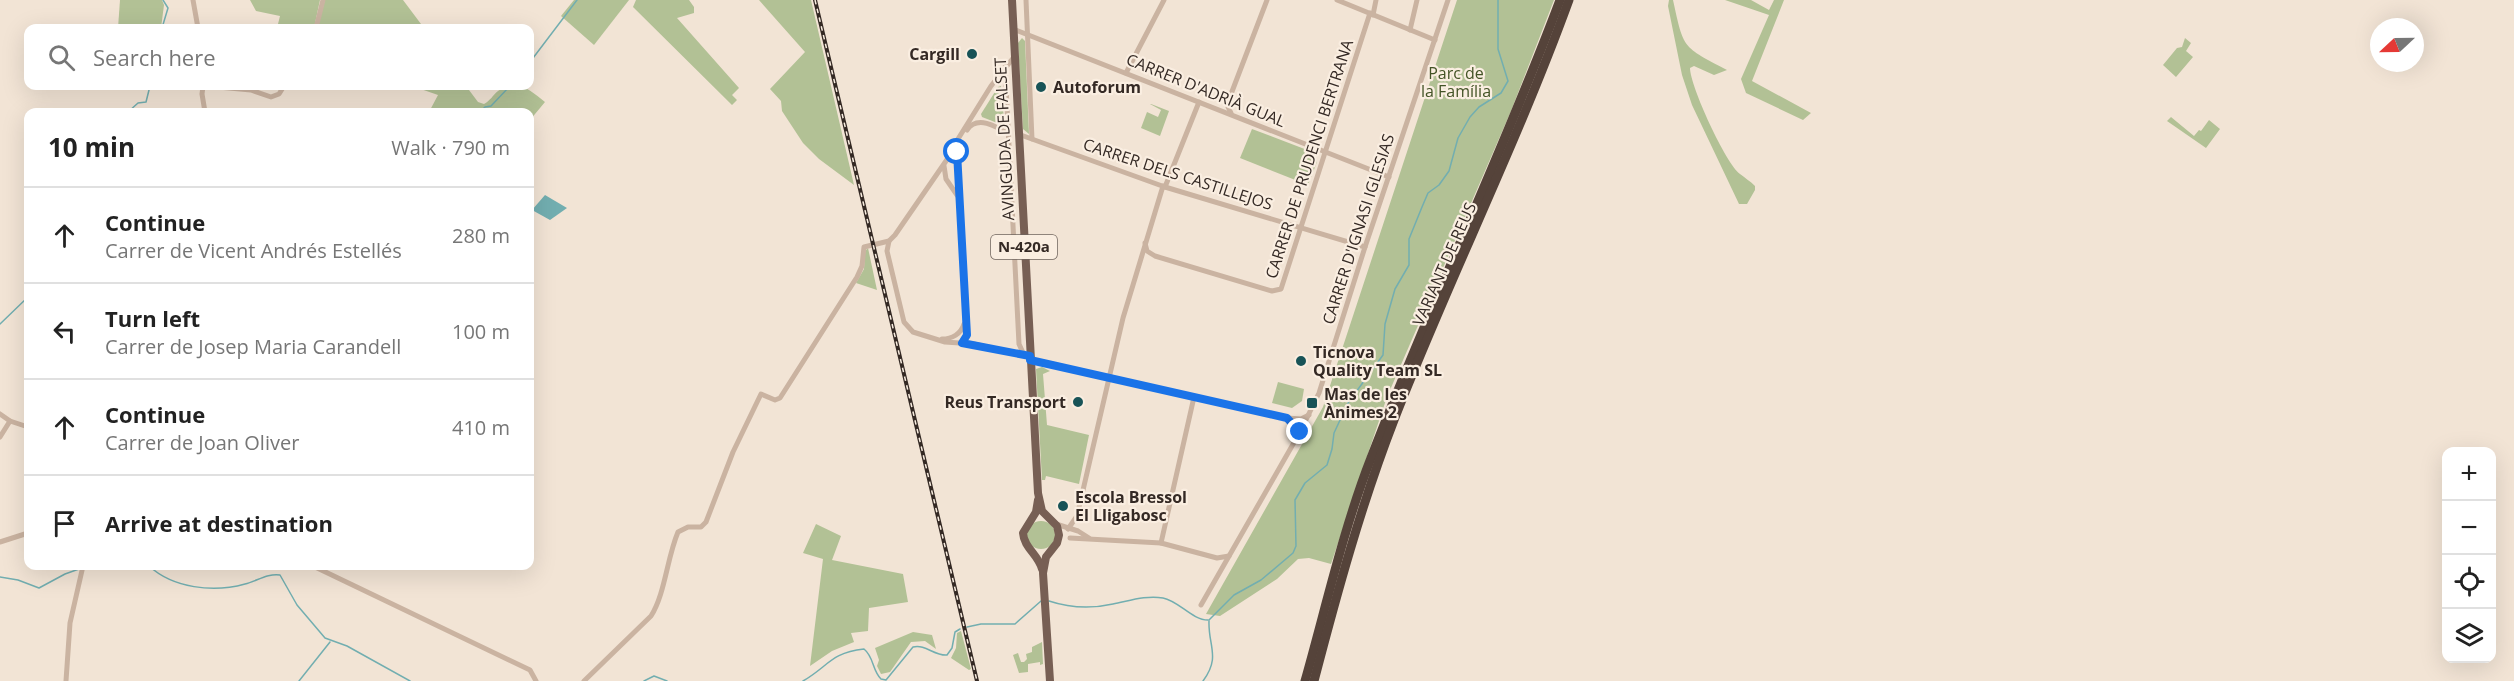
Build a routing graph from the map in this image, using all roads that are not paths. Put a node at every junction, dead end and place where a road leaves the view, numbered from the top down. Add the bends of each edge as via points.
1 (193, 0) edge
2 (323, 0) edge
3 (1012, 0) edge
4 (1026, 0) edge
5 (1164, 0) edge
6 (1267, 0) edge
7 (1336, 0) edge
8 (1376, 0) edge
9 (1417, 0) edge
10 (1448, 0) edge
11 (1560, 0) edge
12 (1569, 0) edge
13 (1372, 14) junction
14 (197, 24) edge
15 (317, 24) edge
16 (1013, 29) junction
17 (1410, 30) junction
18 (1028, 35) junction
19 (1435, 40) junction
20 (1014, 57) junction
21 (1005, 67) junction
22 (1126, 73) junction
23 (204, 90) edge
24 (251, 90) edge
25 (282, 90) edge
26 (1199, 102) junction
27 (1228, 102) junction
28 (204, 108) edge
29 (1217, 109) junction
30 (1233, 115) junction
31 (982, 122) junction
32 (1008, 134) junction
33 (1018, 134) junction
34 (1032, 139) junction
35 (1326, 152) junction
36 (951, 154) junction
37 (944, 165) junction
38 (1389, 177) junction
39 (948, 182) junction
40 (932, 184) junction
41 (1164, 187) junction
42 (921, 199) junction
43 (960, 205) junction
44 (1300, 228) junction
45 (889, 241) junction
46 (1145, 243) junction
47 (1365, 247) junction
48 (1155, 256) junction
49 (1139, 262) junction
50 (965, 316) junction
51 (958, 334) junction
52 (940, 339) junction
53 (961, 343) junction
54 (1028, 357) junction
55 (1109, 377) junction
56 (1194, 397) junction
57 (0, 414) edge
58 (1310, 414) junction
59 (1287, 418) junction
60 (10, 421) junction
61 (24, 426) edge
62 (1300, 432) junction
63 (0, 437) edge
64 (1038, 493) junction
65 (1077, 516) junction
66 (1031, 520) junction
67 (1052, 521) junction
68 (1068, 529) junction
69 (1078, 531) junction
70 (24, 534) edge
71 (1070, 538) junction
72 (1090, 539) junction
73 (0, 542) edge
74 (1161, 543) junction
75 (1053, 547) junction
76 (1032, 550) junction
77 (1229, 556) junction
78 (82, 570) edge
79 (321, 570) edge
80 (1043, 573) junction
81 (1201, 605) dead end
82 (66, 681) edge
83 (536, 681) edge
84 (584, 681) edge
85 (1050, 681) edge
86 (1305, 681) edge
87 (1314, 681) edge

1 - 14 street
2 - 15 street
3 - 16 main road, AVINGUDA DE FALSET / N-420a
4 - 18 street, AVINGUDA DE FALSET
5 - 22 street
6 - 27 street
7 - 13 street
8 - 13 street, CARRER DE PRUDENCI BERTRANA
9 - 17 street
10 - 19 street, CARRER D'IGNASI IGLESIAS
11 - 86 highway, VARIANT DE REUS via 1499,156 1370,460
12 - 87 highway, VARIANT DE REUS via 1545,66 1394,421 1350,549
13 - 17 street
13 - 35 street, CARRER DE PRUDENCI BERTRANA
16 - 18 street, CARRER D'ADRIÀ GUAL
16 - 20 main road, AVINGUDA DE FALSET / N-420a
17 - 19 street
18 - 22 street, CARRER D'ADRIÀ GUAL
18 - 34 street, AVINGUDA DE FALSET
19 - 38 street, CARRER D'IGNASI IGLESIAS
20 - 21 street
20 - 33 main road, AVINGUDA DE FALSET / N-420a
21 - 31 street via 977,112
21 - 32 street, AVINGUDA DE FALSET
21 - 36 street
22 - 26 street, CARRER D'ADRIÀ GUAL
23 - 28 street
24 - 25 street via 271,97
26 - 29 street, CARRER D'ADRIÀ GUAL
26 - 41 street
27 - 29 street
27 - 30 street
29 - 30 street, CARRER D'ADRIÀ GUAL
30 - 35 street, CARRER D'ADRIÀ GUAL
31 - 32 street
31 - 36 street via 970,125
32 - 54 street, AVINGUDA DE FALSET via 1018,344
33 - 34 street, CARRER DELS CASTILLEJOS
33 - 54 main road, AVINGUDA DE FALSET / N-420a
34 - 41 street, CARRER DELS CASTILLEJOS
35 - 38 street, CARRER D'ADRIÀ GUAL
35 - 44 street, CARRER DE PRUDENCI BERTRANA
36 - 37 street
36 - 42 street
36 - 43 street
37 - 39 street
37 - 40 street
38 - 47 street, CARRER D'IGNASI IGLESIAS
39 - 40 street
39 - 43 street
40 - 42 street
41 - 44 street, CARRER DELS CASTILLEJOS
41 - 46 street
42 - 45 street
43 - 50 street
44 - 47 street, CARRER DELS CASTILLEJOS
44 - 48 street, CARRER DE PRUDENCI BERTRANA via 1284,285 1277,291
45 - 52 street via 887,250 904,324 913,332
45 - 84 street via 861,251 862,266 857,278 780,398 761,394 756,401 706,522 701,527 678,532 656,608
46 - 48 street via 1147,251
46 - 49 street
47 - 58 street, CARRER D'IGNASI IGLESIAS
48 - 49 street
49 - 55 street
50 - 51 street
50 - 53 street via 967,338
51 - 52 street
51 - 53 street
52 - 53 street
53 - 54 street
54 - 55 street
54 - 64 main road, AVINGUDA DE FALSET / N-420a
55 - 56 street
55 - 65 street
56 - 59 street
56 - 74 street
57 - 60 street
58 - 59 street
58 - 62 street, CARRER D'IGNASI IGLESIAS
59 - 62 street
60 - 61 street
60 - 63 street
62 - 77 street, CARRER D'IGNASI IGLESIAS
64 - 66 main road, N-420a
64 - 67 main road, N-420a via 1042,511
65 - 68 street
65 - 69 street
66 - 67 main road via 1038,517
66 - 76 main road, N-420a via 1023,533 1024,543
67 - 68 street
67 - 75 main road, N-420a via 1059,535
68 - 69 street
69 - 71 street
69 - 72 street
70 - 73 street
71 - 72 street
71 - 75 street
72 - 74 street
74 - 77 street via 1217,558
75 - 76 main road via 1041,553
75 - 80 main road, N-420a
76 - 80 main road, N-420a
77 - 81 street, CARRER D'IGNASI IGLESIAS
78 - 82 street via 70,623
79 - 83 street via 530,670
80 - 85 main road, N-420a

